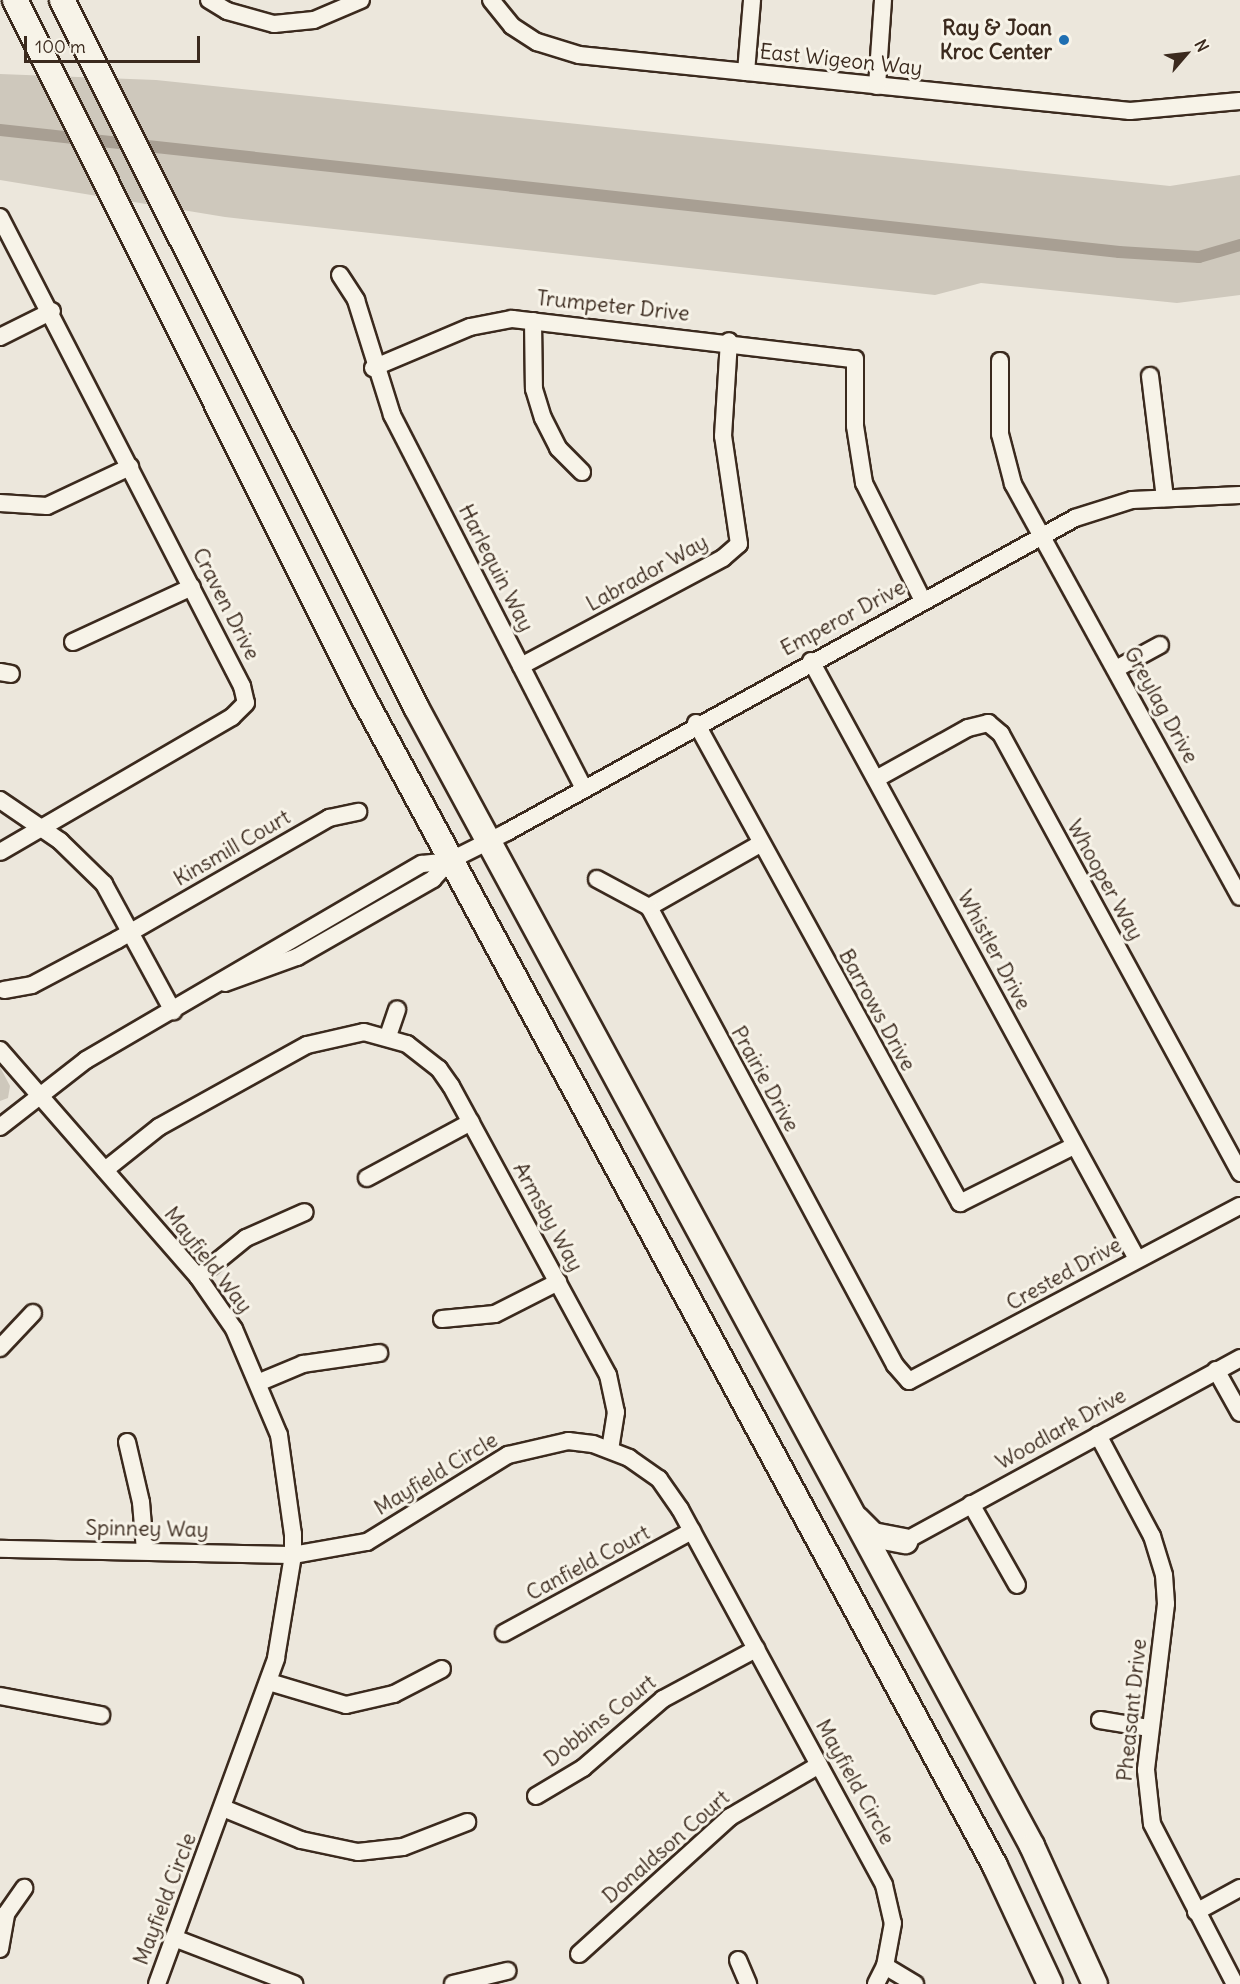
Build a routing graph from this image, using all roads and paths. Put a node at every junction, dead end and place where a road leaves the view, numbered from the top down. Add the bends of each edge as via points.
1 (15, 0) edge
2 (62, 0) edge
3 (209, 0) edge
4 (361, 0) edge
5 (491, 0) edge
6 (752, 0) edge
7 (883, 0) edge
8 (746, 72) junction
9 (877, 86) junction
10 (1240, 101) edge
11 (0, 217) edge
12 (340, 275) dead end
13 (52, 311) junction
14 (533, 321) junction
15 (0, 337) edge
16 (729, 341) junction
17 (1000, 361) dead end
18 (373, 368) junction
19 (1150, 376) dead end
20 (130, 467) junction
21 (582, 472) dead end
22 (1240, 495) edge
23 (1165, 498) junction
24 (0, 503) edge
25 (1040, 537) junction
26 (192, 587) junction
27 (923, 601) junction
28 (73, 642) dead end
29 (1160, 645) dead end
30 (811, 661) junction
31 (521, 666) junction
32 (1116, 669) junction
33 (696, 723) junction
34 (876, 779) junction
35 (583, 787) junction
36 (0, 800) edge
37 (358, 812) dead end
38 (41, 828) junction
39 (487, 842) junction
40 (760, 844) junction
41 (0, 852) edge
42 (449, 861) junction
43 (597, 879) dead end
44 (1240, 897) edge
45 (649, 907) junction
46 (132, 932) junction
47 (4, 990) dead end
48 (397, 1010) dead end
49 (173, 1011) junction
50 (388, 1036) junction
51 (0, 1050) edge
52 (38, 1094) junction
53 (471, 1122) junction
54 (0, 1127) edge
55 (1074, 1146) junction
56 (105, 1170) junction
57 (1240, 1173) edge
58 (367, 1178) dead end
59 (1240, 1206) edge
60 (305, 1212) dead end
61 (1137, 1259) junction
62 (198, 1277) junction
63 (558, 1282) junction
64 (33, 1312) dead end
65 (442, 1319) dead end
66 (0, 1348) edge
67 (380, 1353) dead end
68 (1240, 1358) edge
69 (1216, 1370) junction
70 (909, 1381) joint
71 (260, 1382) junction
72 (1240, 1413) edge
73 (1098, 1435) junction
74 (127, 1442) dead end
75 (610, 1449) junction
76 (971, 1504) junction
77 (851, 1514) junction
78 (692, 1531) junction
79 (905, 1541) junction
80 (0, 1549) edge
81 (145, 1551) junction
82 (293, 1555) junction
83 (1017, 1585) dead end
84 (896, 1597) junction
85 (504, 1633) dead end
86 (756, 1649) junction
87 (442, 1669) dead end
88 (269, 1682) junction
89 (0, 1696) edge
90 (101, 1715) dead end
91 (1100, 1720) dead end
92 (1149, 1728) junction
93 (819, 1765) junction
94 (536, 1796) dead end
95 (223, 1808) junction
96 (467, 1822) dead end
97 (24, 1887) dead end
98 (1240, 1888) edge
99 (1196, 1912) junction
100 (174, 1938) junction
101 (0, 1949) edge
102 (579, 1954) dead end
103 (738, 1960) dead end
104 (885, 1966) junction
105 (507, 1971) dead end
106 (156, 1984) edge
107 (294, 1984) edge
108 (453, 1984) edge
109 (748, 1984) edge
110 (876, 1984) edge
111 (915, 1984) edge
112 (1050, 1984) edge
113 (1095, 1984) edge
114 (1235, 1984) edge

1 - 42 highway
2 - 39 highway via 147,176
3 - 4 street via 227,11 274,24 314,20
5 - 8 street, East Wigeon Way via 512,26 537,42 579,56
6 - 8 street
7 - 9 street
8 - 9 street, East Wigeon Way
9 - 10 street, East Wigeon Way via 1130,111
11 - 13 street, Craven Drive
12 - 18 street, Harlequin Way via 356,300
13 - 15 street
13 - 20 street, Craven Drive
14 - 16 street, Trumpeter Drive
14 - 18 street, Trumpeter Drive via 470,327
14 - 21 street via 532,371 543,418 558,448
16 - 27 street, Trumpeter Drive via 855,359 855,426 864,483
16 - 31 street, Labrador Way via 723,436 739,544 723,558
17 - 25 street, Greylag Drive via 1006,462
18 - 31 street, Harlequin Way
19 - 23 street
20 - 24 street via 47,506
20 - 26 street, Craven Drive
22 - 23 street, Emperor Drive
23 - 25 street, Emperor Drive via 1104,506
25 - 27 street, Emperor Drive
25 - 32 street, Greylag Drive
26 - 28 street
26 - 38 street, Craven Drive via 246,703
27 - 30 street, Emperor Drive
29 - 32 street
30 - 33 street, Emperor Drive
30 - 34 street, Whistler Drive
31 - 35 street, Harlequin Way
32 - 44 street, Greylag Drive
33 - 35 street, Emperor Drive
33 - 40 street, Barrows Drive
34 - 55 street, Whistler Drive
34 - 57 street, Whooper Way via 968,728 988,723 1001,734
35 - 39 street, Emperor Drive
36 - 38 street
37 - 46 street, Kinsmill Court via 329,818
38 - 41 street
38 - 46 street via 97,876
39 - 42 street, Emperor Drive
39 - 77 highway
40 - 45 street
40 - 55 street, Barrows Drive via 960,1203
42 - 49 street, Emperor Drive via 433,879 297,957 224,983
42 - 112 highway via 994,1866
43 - 45 street
45 - 70 street, Prairie Drive via 889,1355
46 - 47 street, Kinsmill Court via 32,985
46 - 49 street
48 - 50 street
49 - 52 street, Emperor Drive
50 - 53 street, Armsby Way via 439,1069
50 - 56 street, Armsby Way via 346,1033 307,1045 159,1127
51 - 52 street, Mayfield Way
52 - 54 street, Emperor Drive
52 - 56 street, Mayfield Way
53 - 58 street
53 - 63 street, Armsby Way
55 - 61 street, Whistler Drive
56 - 62 street, Mayfield Way
59 - 61 street, Crested Drive
60 - 62 street via 246,1238
61 - 70 street, Crested Drive
62 - 71 street, Mayfield Way via 234,1329
63 - 65 street via 495,1314
63 - 75 street, Armsby Way via 614,1395
64 - 66 street
67 - 71 street via 311,1362
68 - 69 street, Woodlark Drive
69 - 72 street
69 - 73 street, Woodlark Drive
71 - 82 street, Mayfield Way via 285,1463
73 - 76 street, Woodlark Drive
73 - 92 street, Pheasant Drive via 1152,1536 1164,1575 1166,1604
74 - 81 street via 141,1502
75 - 78 street, Mayfield Circle via 659,1479
75 - 82 street, Mayfield Circle via 568,1441 529,1446 367,1542
76 - 79 street, Woodlark Drive
76 - 83 street
77 - 79 highway via 873,1535
77 - 84 highway
78 - 85 street, Canfield Court
78 - 86 street, Mayfield Circle
79 - 84 highway via 894,1561
80 - 81 street, Spinney Way
81 - 82 street, Spinney Way
82 - 88 street, Mayfield Circle via 285,1621
84 - 113 highway via 1032,1846
86 - 93 street, Mayfield Circle
86 - 94 street, Dobbins Court via 663,1699 584,1768
87 - 88 street via 394,1694 346,1705
88 - 95 street, Mayfield Circle
89 - 90 street
91 - 92 street
92 - 99 street, Pheasant Drive via 1146,1796 1152,1824
93 - 102 street, Donaldson Court via 730,1817
93 - 104 street, Mayfield Circle via 890,1900 893,1923
95 - 96 street via 301,1840 358,1852 402,1847
95 - 100 street, Mayfield Circle
97 - 101 street via 6,1914
98 - 99 street
99 - 114 street, Pheasant Drive
100 - 106 street, Mayfield Circle
100 - 107 street
103 - 109 street
104 - 110 street, Mayfield Circle
104 - 111 street
105 - 108 street

